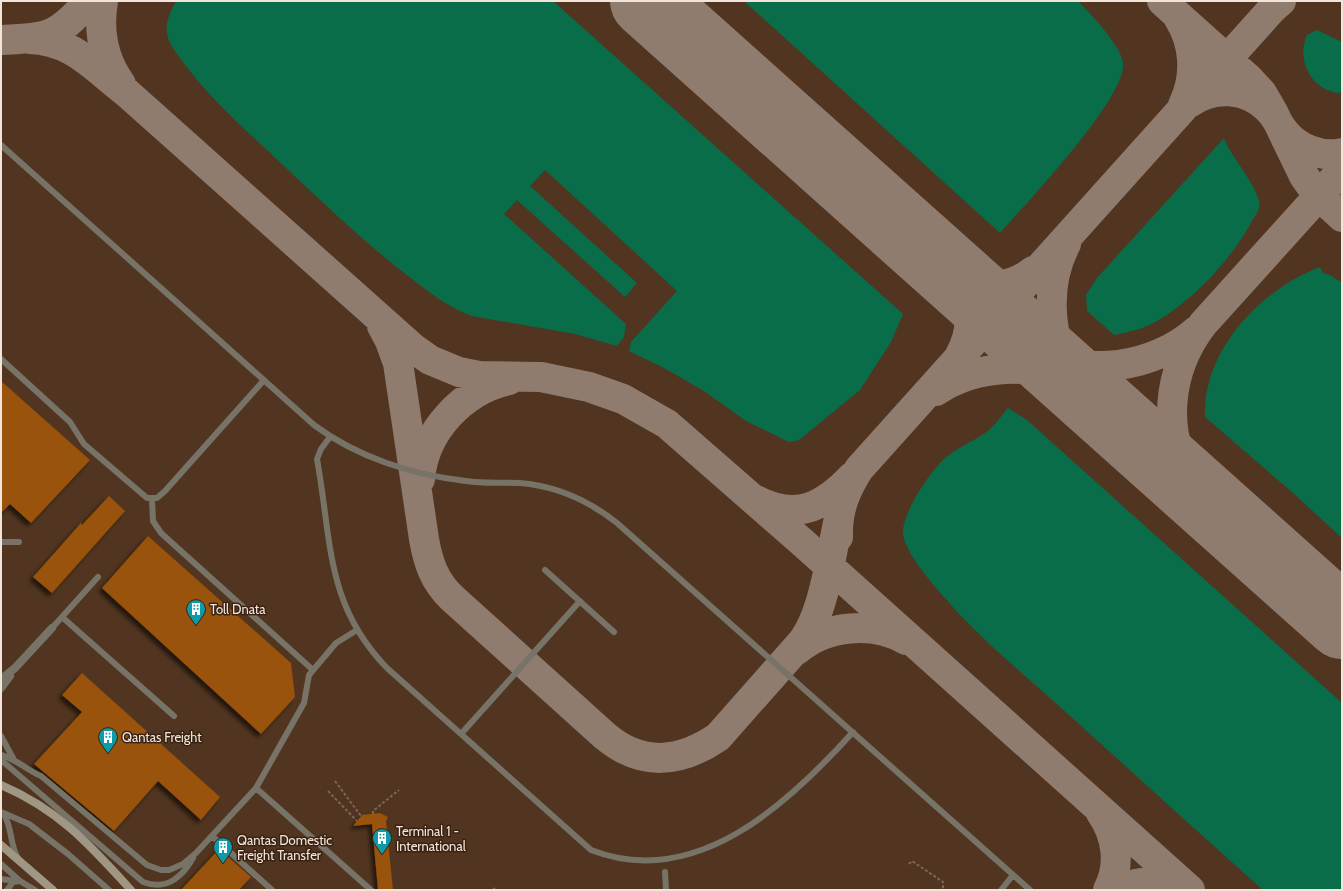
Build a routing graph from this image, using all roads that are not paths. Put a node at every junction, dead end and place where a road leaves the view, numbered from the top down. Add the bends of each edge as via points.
1 (1, 145) edge
2 (1, 359) edge
3 (264, 380) junction
4 (330, 437) junction
5 (152, 499) junction
6 (1, 542) edge
7 (19, 542) dead end
8 (544, 570) dead end
9 (98, 577) dead end
10 (580, 601) junction
11 (62, 617) junction
12 (52, 628) joint
13 (357, 630) junction
14 (614, 632) dead end
15 (15, 668) junction
16 (313, 670) junction
17 (1, 679) edge
18 (1, 688) edge
19 (174, 716) dead end
20 (853, 732) junction
21 (461, 734) junction
22 (1, 736) edge
23 (1, 755) edge
24 (13, 758) junction
25 (1, 760) edge
26 (1, 784) edge
27 (256, 788) junction
28 (2, 812) edge
29 (765, 823) dead end
30 (212, 836) junction
31 (1, 845) edge
32 (196, 853) junction
33 (1, 864) edge
34 (22, 864) junction
35 (619, 865) dead end
36 (664, 872) dead end
37 (1013, 875) junction
38 (1, 879) edge
39 (18, 881) junction
40 (7, 890) edge
41 (35, 890) edge
42 (53, 890) edge
43 (109, 890) edge
44 (131, 890) edge
45 (272, 890) edge
46 (371, 890) edge
47 (666, 890) edge
48 (1000, 890) edge
49 (1030, 890) edge

1 - 3 lane
2 - 5 lane via 70,422 84,444 142,496
3 - 4 lane
3 - 5 lane via 165,491
4 - 13 lane via 317,459 337,584
4 - 20 lane via 360,453 416,471 467,482 540,486 561,491 598,508
5 - 16 lane via 154,521 160,533
6 - 7 lane
8 - 10 lane
9 - 11 lane
10 - 14 lane
10 - 21 lane
11 - 12 lane
11 - 19 lane
12 - 15 street
13 - 16 lane via 336,643
13 - 21 lane via 376,657
15 - 17 street
15 - 18 street
16 - 27 lane via 307,680 304,703
20 - 29 lane via 786,806
20 - 37 lane
21 - 35 lane via 591,850
22 - 24 lane
23 - 24 lane
24 - 32 lane via 28,771 42,776 146,865 169,870 183,864
25 - 32 lane via 143,882 157,886 172,883 185,872
26 - 44 street, bridge via 54,814 71,827 94,848
27 - 30 lane
27 - 46 lane
28 - 34 lane via 8,823 13,848
28 - 43 lane via 28,824 68,854
30 - 32 lane
30 - 45 lane
31 - 34 street
33 - 39 lane
34 - 42 street
36 - 47 lane
37 - 48 lane
37 - 49 lane
38 - 39 lane
39 - 40 lane via 10,884
39 - 41 lane

